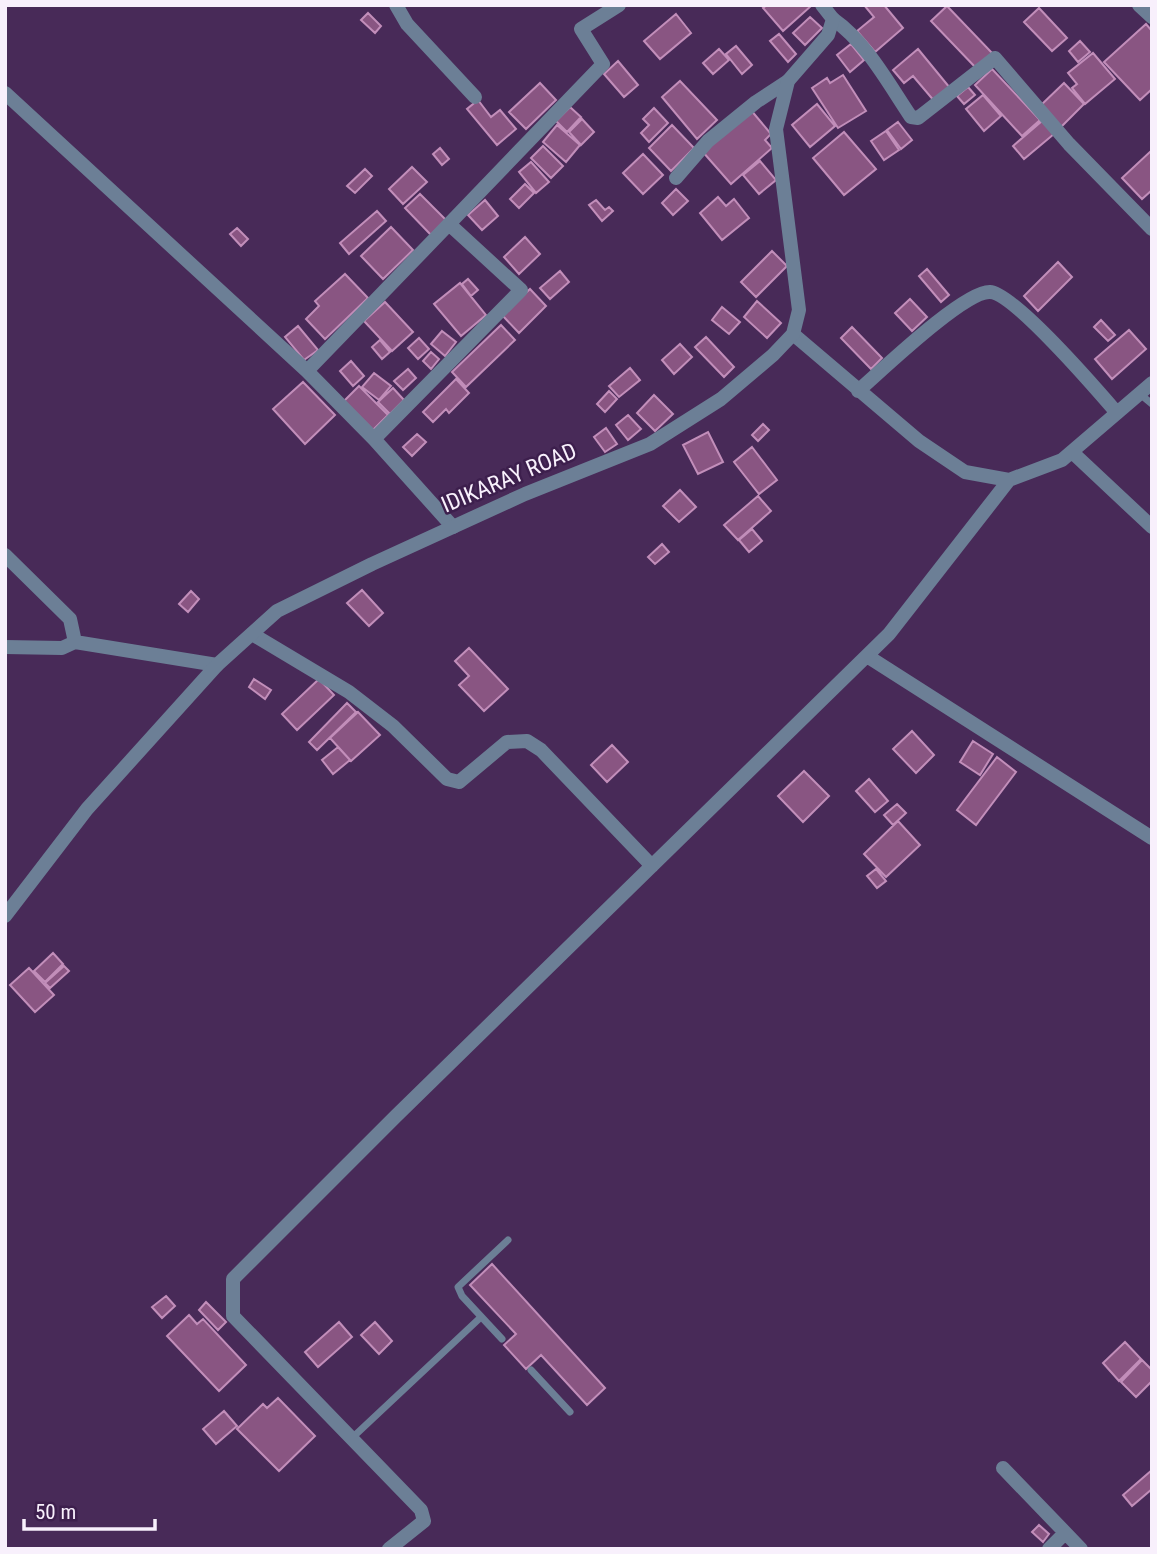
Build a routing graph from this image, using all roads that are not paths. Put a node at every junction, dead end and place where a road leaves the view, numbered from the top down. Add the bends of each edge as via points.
1 (396, 5) edge
2 (619, 5) edge
3 (822, 5) edge
4 (1139, 5) edge
5 (1152, 17) edge
6 (833, 19) junction
7 (788, 80) junction
8 (5, 93) edge
9 (475, 97) dead end
10 (676, 178) dead end
11 (449, 224) junction
12 (1152, 229) edge
13 (793, 334) junction
14 (307, 371) junction
15 (1152, 383) edge
16 (858, 391) junction
17 (1139, 394) junction
18 (1152, 404) edge
19 (1117, 413) junction
20 (374, 439) junction
21 (1072, 452) junction
22 (1009, 480) junction
23 (453, 527) junction
24 (1152, 527) edge
25 (5, 555) edge
26 (252, 634) junction
27 (75, 642) junction
28 (5, 647) edge
29 (867, 656) junction
30 (217, 665) junction
31 (1152, 838) edge
32 (652, 866) junction
33 (5, 916) edge
34 (508, 1240) dead end
35 (481, 1317) junction
36 (502, 1339) dead end
37 (531, 1370) dead end
38 (569, 1412) dead end
39 (352, 1438) junction
40 (1003, 1468) dead end
41 (1065, 1533) junction
42 (389, 1549) edge
43 (1049, 1549) edge
44 (1081, 1549) edge

1 - 9 street via 407,24
2 - 11 street via 581,29 603,64
3 - 6 street
4 - 5 street
6 - 7 street via 828,35
6 - 12 street via 862,44 911,117 918,118 995,58 1069,144
7 - 10 street via 708,141
7 - 13 street via 776,128 799,310
8 - 14 street
11 - 14 street
11 - 20 street via 521,290
13 - 16 street
13 - 23 street, IDIKARAY ROAD via 721,398 650,444
14 - 20 street
15 - 17 street
16 - 19 street via 958,306 993,292 1009,301 1062,352
16 - 22 street via 965,472
17 - 18 lane
17 - 19 street
19 - 21 street
20 - 23 street
21 - 22 street
21 - 24 street
22 - 29 street
23 - 26 street, IDIKARAY ROAD via 277,611
25 - 27 street via 70,619
26 - 30 street, IDIKARAY ROAD
26 - 32 street via 349,692 393,726 447,779 458,782 507,742 527,741 541,750
27 - 28 street via 62,648
27 - 30 street
29 - 31 street
29 - 32 street
30 - 33 street, IDIKARAY ROAD via 87,809
32 - 39 street via 233,1279 233,1315
34 - 35 lane via 458,1287
35 - 36 lane
35 - 39 lane
37 - 38 lane
39 - 42 street via 421,1510 424,1521
40 - 41 street
41 - 43 street
41 - 44 street

